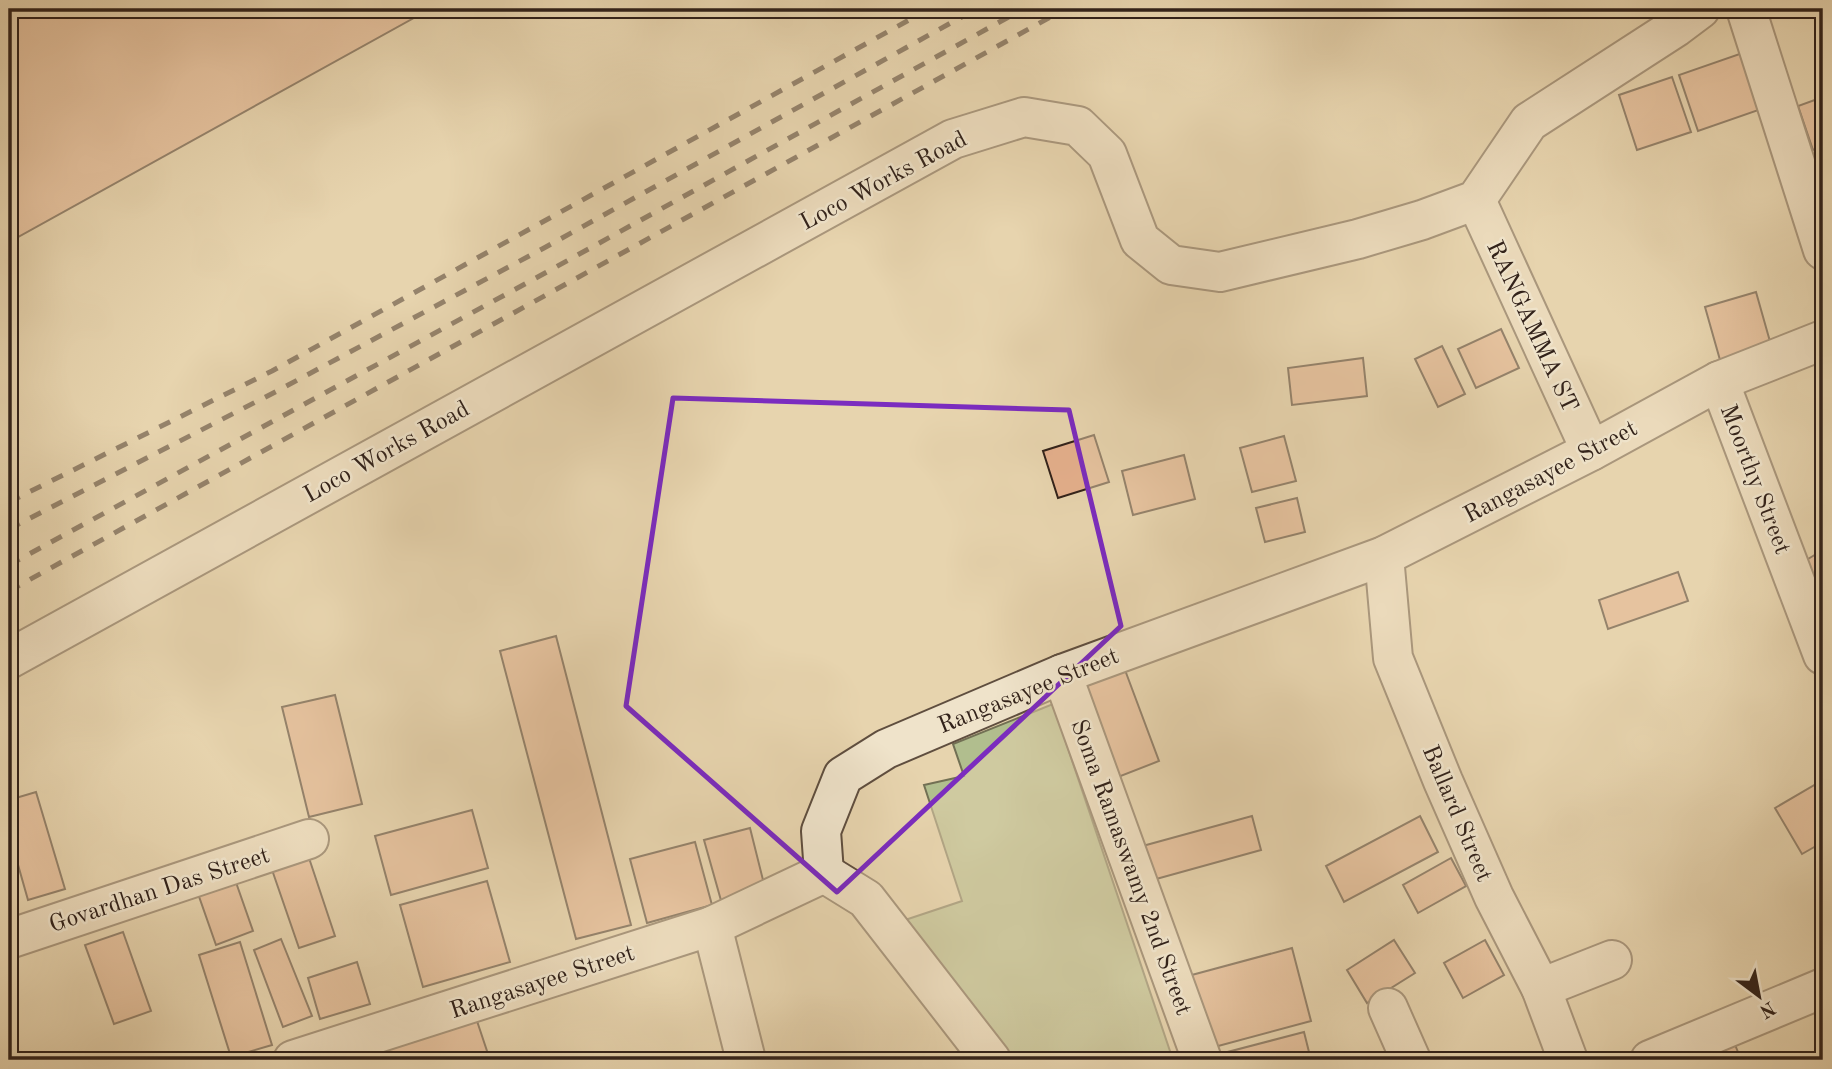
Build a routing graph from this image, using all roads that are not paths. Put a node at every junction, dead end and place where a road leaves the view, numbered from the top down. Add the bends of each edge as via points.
1 (1700, 9) edge
2 (1746, 9) edge
3 (1476, 200) junction
4 (1823, 250) edge
5 (1823, 340) edge
6 (1719, 381) junction
7 (1591, 451) junction
8 (1384, 556) junction
9 (1823, 655) edge
10 (9, 659) edge
11 (1062, 674) junction
12 (309, 839) dead end
13 (824, 873) junction
14 (712, 926) junction
15 (9, 939) edge
16 (1612, 960) dead end
17 (1541, 988) junction
18 (1823, 988) edge
19 (1388, 1008) dead end
20 (375, 1048) edge
21 (293, 1060) edge
22 (746, 1060) edge
23 (991, 1060) edge
24 (1202, 1060) edge
25 (1411, 1060) edge
26 (1568, 1060) edge
27 (1650, 1060) edge

1 - 3 street via 1529,122
2 - 4 street
3 - 7 street, RANGAMMA ST
3 - 10 street, Loco Works Road via 1358,239 1220,272 1171,265 1140,240 1107,154 1078,126 1024,117 953,139
5 - 6 street, Rangasayee Street
6 - 7 street, Rangasayee Street
6 - 9 street, Moorthy Street
7 - 8 street, Rangasayee Street
8 - 11 street, Rangasayee Street
8 - 17 street, Ballard Street via 1393,658 1494,897
11 - 13 street, Rangasayee Street via 886,749 844,776 821,831
11 - 24 street, Soma Ramaswamy 2nd Street
12 - 15 street, Govardhan Das Street
13 - 14 street, Rangasayee Street
13 - 23 street via 866,899
14 - 20 street, Rangasayee Street
14 - 22 street
16 - 17 street
17 - 26 street, Ballard Street
18 - 27 street
19 - 25 street
20 - 21 street, Rangasayee Street

